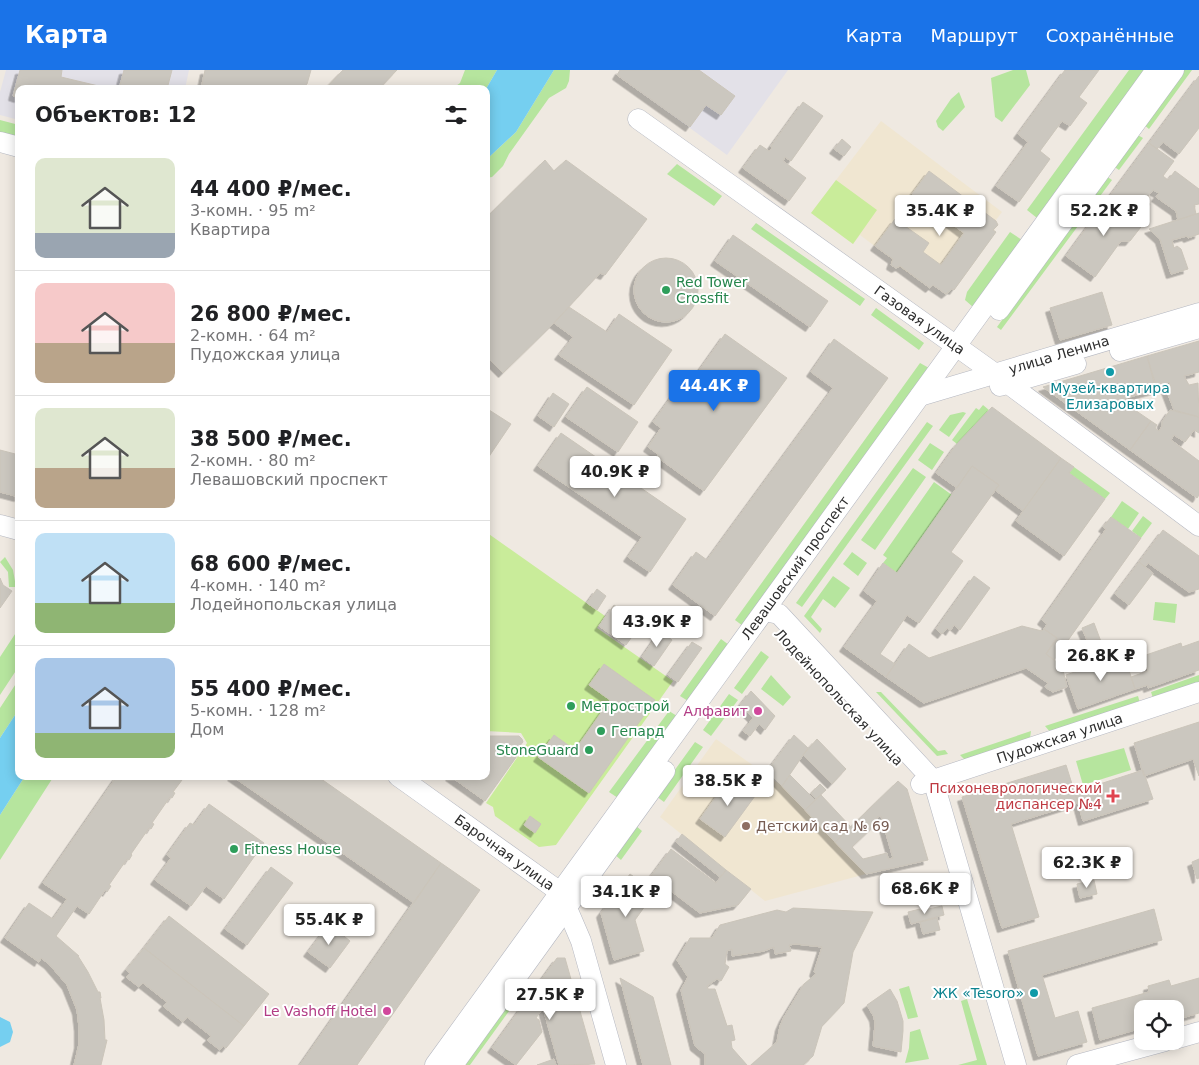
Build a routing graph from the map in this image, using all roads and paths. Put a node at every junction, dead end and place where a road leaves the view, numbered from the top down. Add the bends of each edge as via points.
1 (1156, 70) edge
2 (1174, 70) edge
3 (638, 119) dead end
4 (0, 142) edge
5 (15, 146) edge
6 (1199, 313) edge
7 (1199, 328) edge
8 (962, 350) junction
9 (1001, 378) junction
10 (942, 390) junction
11 (924, 402) junction
12 (0, 525) edge
13 (1199, 526) edge
14 (15, 529) edge
15 (772, 616) junction
16 (1199, 692) edge
17 (403, 780) edge
18 (927, 782) junction
19 (564, 899) junction
20 (1199, 1032) edge
21 (1184, 1036) edge
22 (1134, 1049) edge
23 (435, 1065) edge
24 (453, 1065) edge
25 (616, 1065) edge
26 (1003, 1065) edge
27 (1016, 1065) edge
28 (1077, 1065) edge

1 - 8 street, Левашовский проспект
2 - 8 street, Левашовский проспект
3 - 8 street, Газовая улица
4 - 5 street
6 - 9 street, улица Ленина
7 - 9 street, улица Ленина
8 - 9 street, Газовая улица
8 - 10 street, Левашовский проспект
8 - 11 street, Левашовский проспект
9 - 10 street, улица Ленина
9 - 11 street, улица Ленина
9 - 13 street, Газовая улица
10 - 11 street, улица Ленина
11 - 15 street, Левашовский проспект
12 - 14 street
15 - 18 street, Лодейнопольская улица
15 - 19 street, Левашовский проспект
16 - 18 street, Пудожская улица
17 - 19 street, Барочная улица
18 - 26 street, Лодейнопольская улица
18 - 27 street, Лодейнопольская улица
19 - 23 street, Левашовский проспект
19 - 24 street, Левашовский проспект
19 - 25 street via 581,941
20 - 21 street
22 - 28 street

